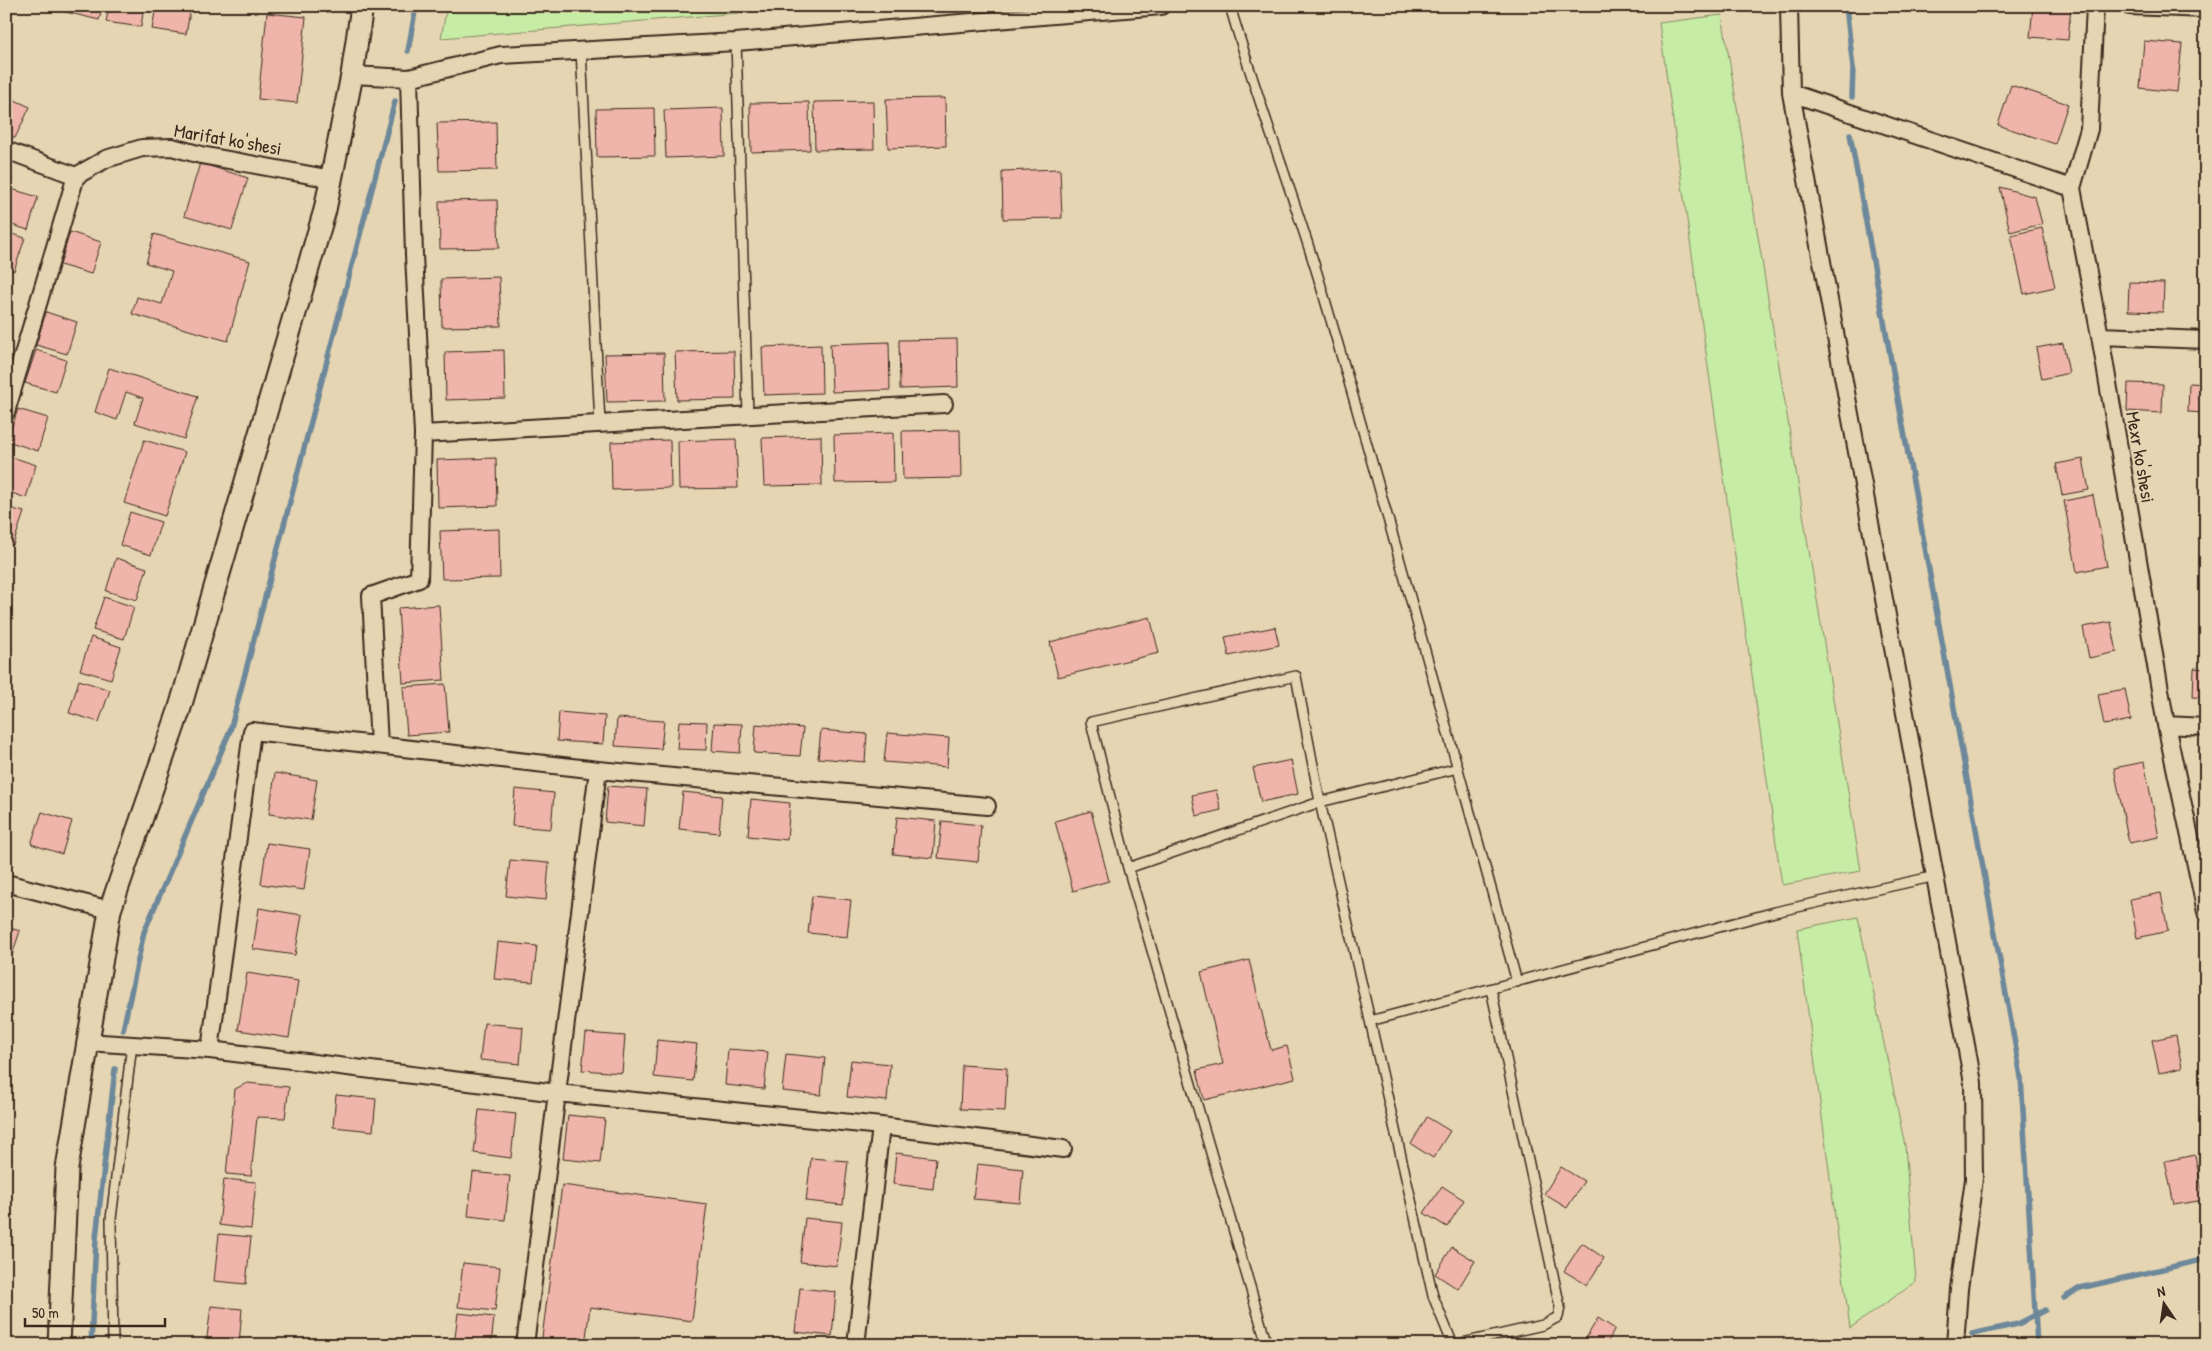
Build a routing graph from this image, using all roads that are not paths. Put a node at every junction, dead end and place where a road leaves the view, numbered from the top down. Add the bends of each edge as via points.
1 (362, 6) edge
2 (1161, 6) edge
3 (1230, 6) edge
4 (1789, 6) edge
5 (2095, 6) edge
6 (2129, 6) edge
7 (2206, 9) edge
8 (736, 42) junction
9 (582, 50) junction
10 (352, 75) junction
11 (409, 78) junction
12 (1791, 93) junction
13 (6, 150) edge
14 (76, 176) junction
15 (332, 179) junction
16 (2072, 188) junction
17 (2100, 336) junction
18 (2206, 340) edge
19 (944, 404) dead end
20 (6, 412) edge
21 (748, 415) junction
22 (600, 423) junction
23 (423, 434) junction
24 (2166, 725) junction
25 (2206, 727) edge
26 (379, 745) junction
27 (1458, 768) junction
28 (598, 770) junction
29 (1320, 802) junction
30 (987, 806) dead end
31 (1128, 868) junction
32 (1936, 876) junction
33 (6, 883) edge
34 (110, 910) junction
35 (2206, 912) edge
36 (1517, 982) junction
37 (1491, 989) junction
38 (1370, 1021) junction
39 (86, 1042) junction
40 (132, 1044) junction
41 (210, 1050) junction
42 (557, 1093) junction
43 (881, 1126) junction
44 (1063, 1149) dead end
45 (59, 1345) edge
46 (113, 1345) edge
47 (525, 1345) edge
48 (856, 1345) edge
49 (1267, 1345) edge
50 (1955, 1345) edge

1 - 10 street
2 - 8 street
3 - 27 lane via 1319,280
4 - 12 street
5 - 16 street, Mexr ko'shesi via 2089,129
6 - 7 street
8 - 9 street
8 - 21 lane
9 - 11 street via 501,55
9 - 22 lane
10 - 11 street
10 - 15 street
11 - 23 street
12 - 16 street
12 - 32 street
13 - 14 street
14 - 15 street, Marifat ko'shesi via 106,160 142,148 172,147
14 - 20 street
15 - 34 street via 178,711
16 - 17 street, Mexr ko'shesi
17 - 18 street
17 - 24 street, Mexr ko'shesi
19 - 21 street
21 - 22 street
22 - 23 street
23 - 26 street via 419,579 371,596
24 - 25 street
24 - 35 street, Mexr ko'shesi
26 - 28 street
26 - 41 street via 252,731
27 - 29 lane
27 - 36 lane
28 - 30 street
28 - 42 street
29 - 31 lane
29 - 31 lane via 1296,676 1091,722
29 - 38 lane
31 - 49 lane
32 - 36 lane via 1775,912
32 - 50 street via 1973,1083 1974,1179
33 - 34 street
34 - 39 street
36 - 37 lane
37 - 38 lane
37 - 38 lane via 1560,1307 1558,1317 1543,1325 1453,1345 1433,1296
39 - 40 street
39 - 45 street via 67,1168
40 - 41 street
40 - 46 lane via 111,1219
41 - 42 street
42 - 43 street
42 - 47 street
43 - 44 street
43 - 48 street

